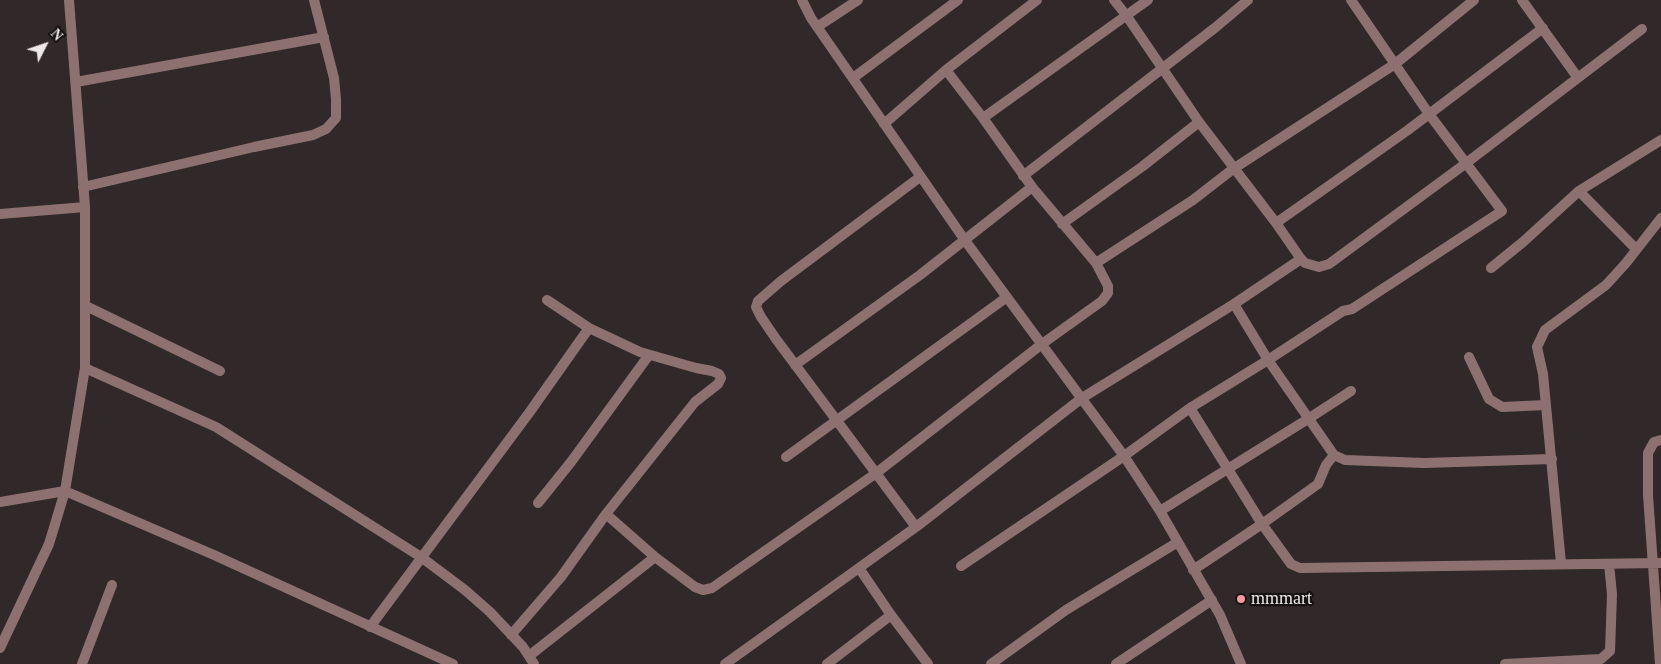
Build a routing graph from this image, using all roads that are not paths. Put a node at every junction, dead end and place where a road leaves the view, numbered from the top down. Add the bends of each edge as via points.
1 (68, 0) edge
2 (314, 0) edge
3 (802, 0) edge
4 (858, 0) edge
5 (958, 0) edge
6 (1037, 0) edge
7 (1114, 0) edge
8 (1148, 0) edge
9 (1229, 0) edge
10 (1248, 0) edge
11 (1474, 0) edge
12 (1522, 0) edge
13 (1355, 1) edge
14 (1237, 10) junction
15 (1126, 15) junction
16 (817, 27) junction
17 (1543, 28) junction
18 (1642, 29) dead end
19 (324, 37) junction
20 (1395, 64) junction
21 (1161, 68) junction
22 (946, 70) junction
23 (853, 78) junction
24 (1578, 78) junction
25 (76, 82) junction
26 (1429, 114) junction
27 (983, 118) junction
28 (1199, 122) junction
29 (884, 124) junction
30 (1661, 140) edge
31 (1466, 164) junction
32 (1233, 169) junction
33 (920, 176) junction
34 (1023, 176) junction
35 (83, 187) junction
36 (1032, 187) junction
37 (1579, 191) junction
38 (85, 207) junction
39 (0, 214) edge
40 (1661, 218) edge
41 (1276, 223) junction
42 (1062, 224) junction
43 (964, 238) junction
44 (1636, 249) junction
45 (1301, 260) junction
46 (1096, 263) junction
47 (1491, 268) dead end
48 (1007, 297) junction
49 (547, 300) dead end
50 (1234, 304) junction
51 (86, 306) junction
52 (589, 328) junction
53 (1042, 344) junction
54 (649, 355) junction
55 (1469, 357) dead end
56 (1268, 360) junction
57 (795, 364) junction
58 (85, 368) junction
59 (220, 371) dead end
60 (1351, 390) dead end
61 (1082, 398) junction
62 (1546, 405) junction
63 (1190, 408) junction
64 (1308, 419) junction
65 (835, 420) junction
66 (1661, 440) edge
67 (1334, 455) junction
68 (1124, 456) junction
69 (786, 457) dead end
70 (1552, 459) junction
71 (1229, 469) junction
72 (875, 474) junction
73 (65, 490) junction
74 (0, 502) edge
75 (538, 503) dead end
76 (1160, 511) junction
77 (606, 514) junction
78 (1262, 524) junction
79 (916, 527) junction
80 (1178, 542) junction
81 (421, 557) junction
82 (655, 557) junction
83 (1562, 563) junction
84 (1657, 563) edge
85 (1609, 564) junction
86 (960, 566) dead end
87 (858, 568) junction
88 (1193, 570) junction
89 (112, 585) dead end
90 (1212, 600) junction
91 (891, 616) junction
92 (370, 627) junction
93 (512, 635) junction
94 (0, 648) edge
95 (531, 660) edge
96 (82, 664) edge
97 (453, 664) edge
98 (724, 664) edge
99 (827, 664) edge
100 (928, 664) edge
101 (991, 664) edge
102 (1116, 664) edge
103 (1241, 664) edge
104 (1505, 664) edge
105 (1660, 664) edge

1 - 25 street
2 - 19 street
3 - 16 street
4 - 16 street
5 - 23 street
6 - 22 street
7 - 15 street
8 - 15 street
9 - 14 street
10 - 14 street
11 - 20 street
12 - 17 street
13 - 20 street
14 - 21 street
15 - 21 street
15 - 27 street
16 - 23 street
17 - 24 street
17 - 26 street
18 - 24 street
19 - 25 street
19 - 35 street via 334,78 336,118 322,131
20 - 26 street
20 - 32 street
21 - 28 street
21 - 34 street
22 - 27 street
22 - 29 street
23 - 29 street
24 - 31 street
25 - 35 street
26 - 31 street
26 - 41 street
27 - 34 street
28 - 32 street
28 - 42 street
29 - 33 street
30 - 37 street
31 - 45 street via 1328,264 1311,266
31 - 56 street via 1502,211
32 - 41 street
32 - 46 street via 1193,200
33 - 43 street
33 - 57 street via 758,301 756,307 761,317
34 - 36 street
35 - 38 street
36 - 42 street
36 - 43 street
37 - 44 street
37 - 47 street
38 - 39 street
38 - 51 street
40 - 44 street
41 - 45 street
42 - 46 street
43 - 48 street
43 - 57 street via 920,275
44 - 62 street via 1606,285 1545,330 1540,338 1538,347
45 - 50 street
46 - 53 street via 1108,286 1108,293 1102,301
48 - 53 street
48 - 65 street
49 - 52 street
50 - 56 street
50 - 61 street
51 - 58 street
51 - 59 street
52 - 54 street
52 - 81 street
53 - 61 street
53 - 72 street
54 - 75 street
54 - 77 street via 712,371 721,378 695,402
55 - 62 street via 1488,400 1502,407
56 - 63 street
56 - 64 street
57 - 65 street
58 - 73 street
58 - 81 street via 216,427
60 - 64 street
61 - 68 street
61 - 79 street
62 - 70 street
63 - 68 street
63 - 71 street
64 - 67 street
64 - 71 street
65 - 69 street
65 - 72 street
66 - 84 street via 1654,442 1648,453 1648,495
67 - 70 street via 1345,460 1424,463
67 - 78 street via 1318,484
68 - 76 street
68 - 86 street
70 - 83 street
71 - 76 street
71 - 78 street
72 - 79 street
72 - 82 street via 712,588 703,590 695,587
73 - 74 street
73 - 92 street
73 - 94 street via 49,544
76 - 80 street
77 - 82 street
77 - 93 street via 561,577
78 - 83 street via 1291,564 1300,568
78 - 88 street
79 - 87 street
80 - 88 street
80 - 101 street via 1066,610
81 - 92 street
81 - 93 street via 490,612
82 - 95 street
83 - 85 street
84 - 85 street
84 - 105 street
85 - 104 street via 1612,594 1610,651 1602,659
87 - 91 street
87 - 98 street
88 - 90 street
89 - 96 street
90 - 102 street
90 - 103 street
91 - 99 street
91 - 100 street
92 - 97 street
93 - 95 street

